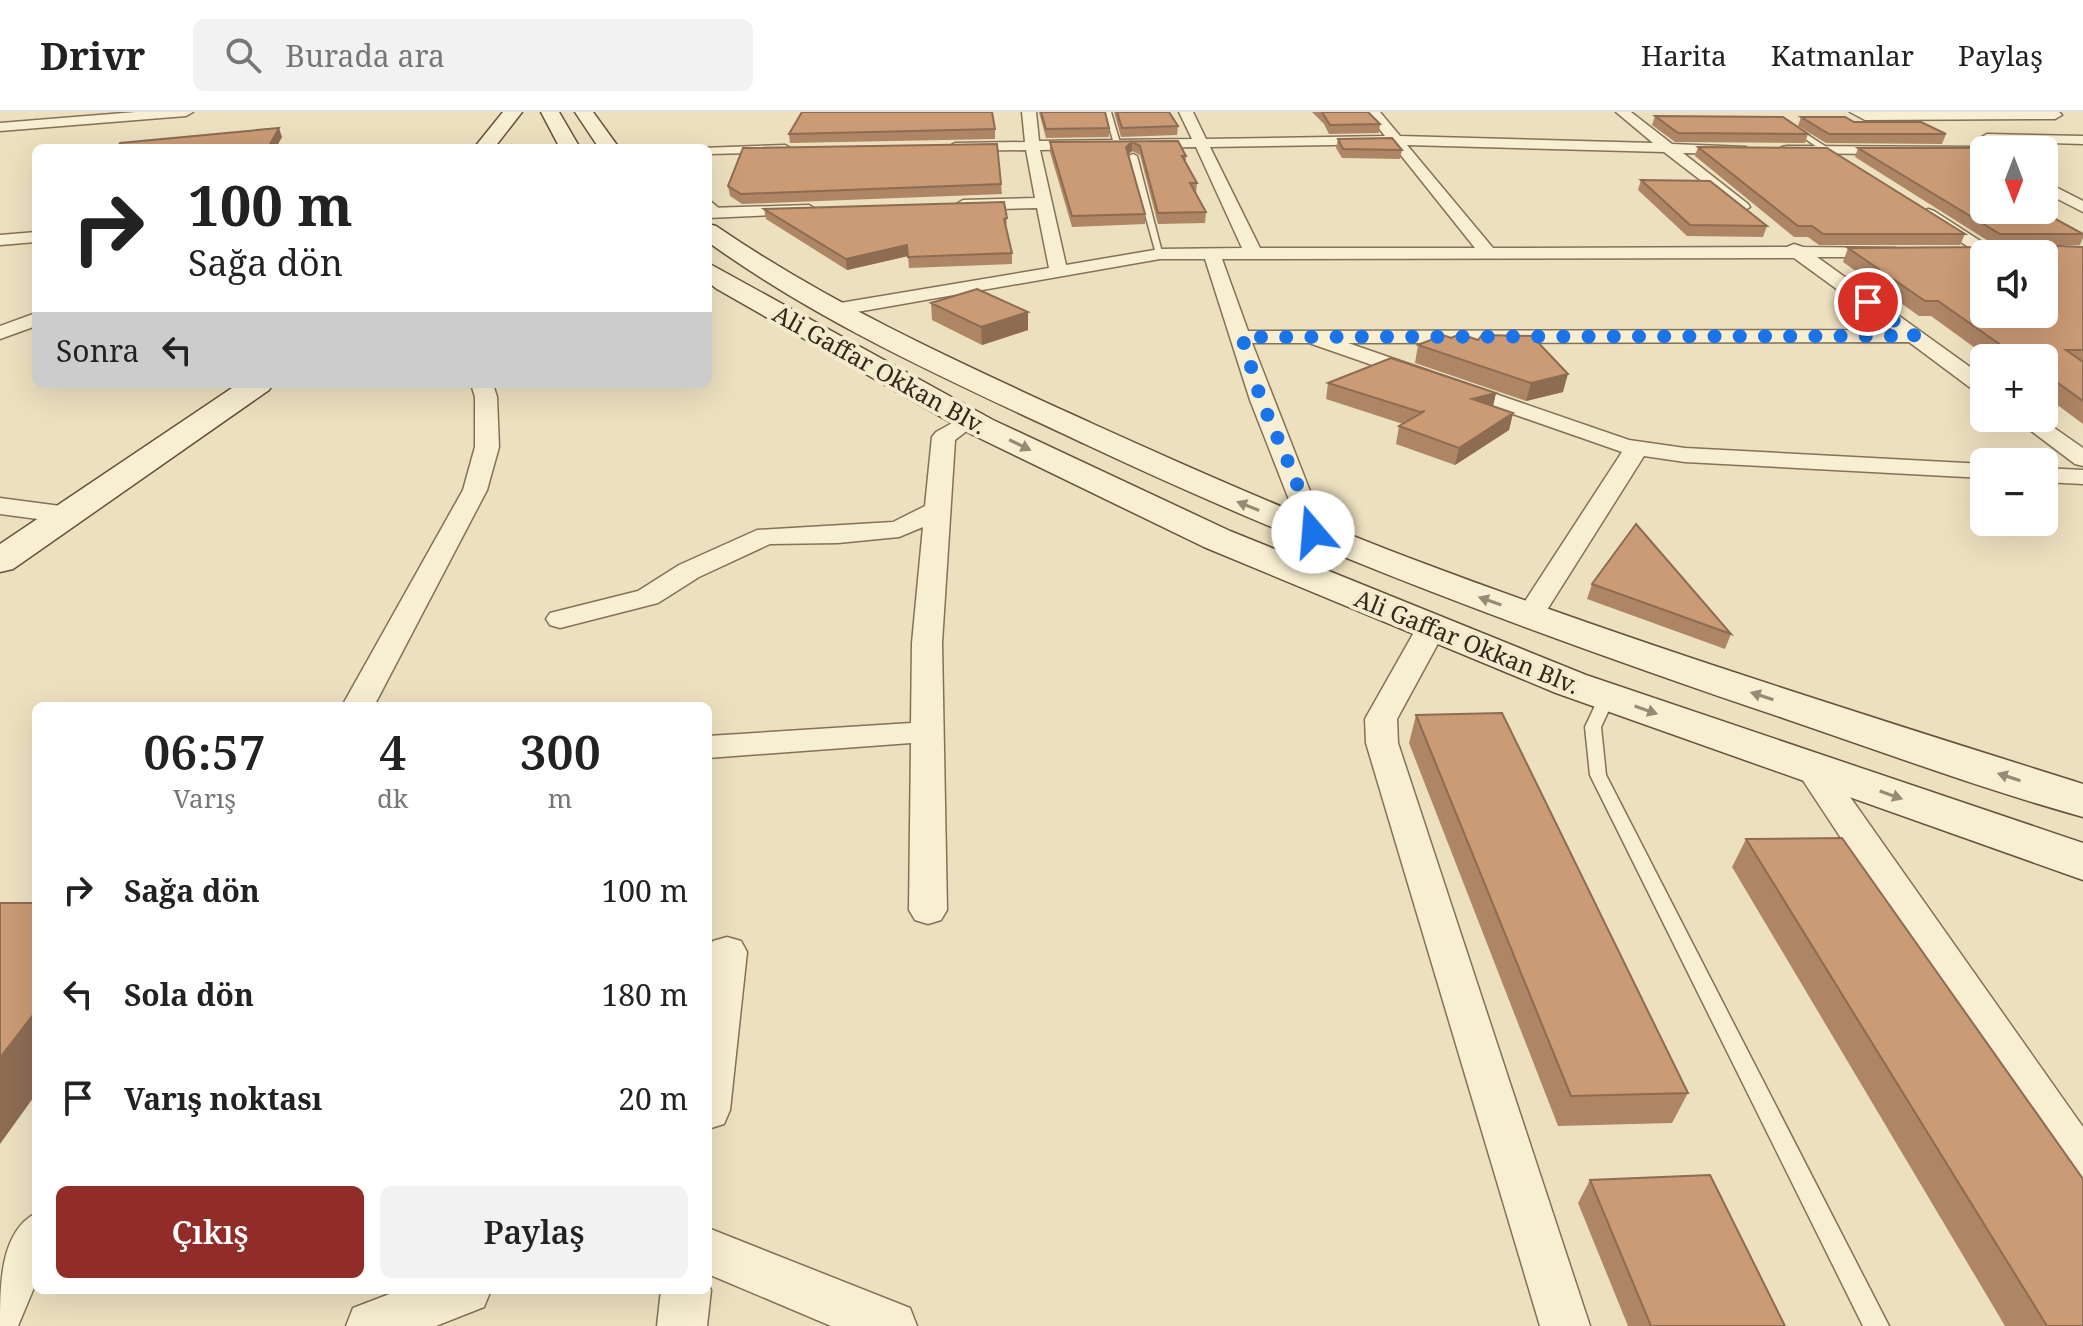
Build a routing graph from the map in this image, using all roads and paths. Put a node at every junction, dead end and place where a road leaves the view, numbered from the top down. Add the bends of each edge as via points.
1 (186, 112) edge
2 (513, 112) edge
3 (550, 112) edge
4 (584, 112) edge
5 (1029, 112) edge
6 (1108, 112) edge
7 (1186, 112) edge
8 (1373, 112) edge
9 (1623, 112) edge
10 (1857, 112) edge
11 (2058, 116) edge
12 (1783, 122) edge
13 (0, 127) edge
14 (2058, 139) edge
15 (1396, 140) junction
16 (2083, 140) edge
17 (1202, 143) junction
18 (487, 144) edge
19 (568, 144) edge
20 (606, 144) edge
21 (1118, 144) junction
22 (1032, 146) junction
23 (940, 147) edge
24 (801, 149) edge
25 (1670, 149) junction
26 (712, 150) edge
27 (1827, 150) junction
28 (1970, 153) edge
29 (1133, 156) edge
30 (1855, 168) edge
31 (2058, 194) edge
32 (1909, 202) edge
33 (1044, 203) junction
34 (951, 206) edge
35 (2083, 207) edge
36 (827, 209) edge
37 (712, 214) edge
38 (1751, 214) edge
39 (712, 215) edge
40 (1773, 233) dead end
41 (32, 237) edge
42 (0, 240) edge
43 (1975, 240) edge
44 (1252, 251) junction
45 (1796, 251) junction
46 (1211, 252) junction
47 (1487, 252) junction
48 (1916, 252) edge
49 (1960, 252) edge
50 (1970, 252) edge
51 (1160, 254) junction
52 (1059, 272) junction
53 (712, 273) edge
54 (834, 310) junction
55 (32, 321) edge
56 (0, 333) edge
57 (1915, 336) junction
58 (1242, 337) junction
59 (1314, 338) junction
60 (1970, 377) edge
61 (252, 388) edge
62 (483, 388) edge
63 (970, 420) junction
64 (2045, 432) edge
65 (1637, 448) junction
66 (2083, 459) edge
67 (1970, 470) edge
68 (2058, 476) edge
69 (2083, 477) edge
70 (0, 506) edge
71 (937, 510) junction
72 (68, 515) junction
73 (1313, 532) junction
74 (0, 561) edge
75 (1530, 615) junction
76 (560, 619) dead end
77 (1432, 627) junction
78 (1607, 697) junction
79 (360, 702) edge
80 (927, 732) junction
81 (712, 747) edge
82 (1812, 768) junction
83 (2083, 801) edge
84 (2083, 862) edge
85 (928, 910) dead end
86 (727, 952) dead end
87 (712, 1077) edge
88 (2083, 1165) edge
89 (32, 1243) edge
90 (712, 1253) edge
91 (455, 1294) edge
92 (686, 1294) edge
93 (0, 1309) edge
94 (371, 1326) edge
95 (682, 1326) edge
96 (892, 1326) edge
97 (1565, 1326) edge
98 (1876, 1326) edge

1 - 13 street
2 - 18 main road
3 - 19 main road
4 - 20 main road
5 - 22 street
6 - 21 lane
7 - 17 street
8 - 15 street
9 - 25 street
10 - 11 street
12 - 27 lane
14 - 16 street
15 - 17 street
15 - 25 street
15 - 47 street
17 - 21 street
17 - 44 street
21 - 22 street
22 - 23 street
22 - 33 street
24 - 26 street
25 - 27 street
25 - 38 street
27 - 28 street
27 - 30 street
29 - 51 lane
31 - 35 street
32 - 43 street
33 - 34 street
33 - 52 street
36 - 37 street
39 - 54 main road, Ali Gaffar Okkan Blv. via 754,266
40 - 45 street
41 - 42 street
44 - 46 street
44 - 47 street
45 - 47 street
45 - 48 street
45 - 57 street
46 - 51 street
46 - 58 street
49 - 50 street
51 - 52 street
52 - 54 street
53 - 63 main road, Ali Gaffar Okkan Blv.
73 -> 54 main road, Ali Gaffar Okkan Blv. via 974,382
55 - 56 street
57 - 59 street
57 - 60 street
58 - 59 street
58 - 73 street
59 - 65 street
61 - 72 main road
62 - 79 street via 487,447 475,490
63 - 71 street via 944,437
63 -> 77 main road, Ali Gaffar Okkan Blv. via 1217,539
64 - 66 street
65 - 67 street
65 - 75 street
68 - 69 street
70 - 72 street
71 - 76 street via 899,529 766,536 689,571 648,597
71 - 80 street via 927,643
72 - 74 main road
75 -> 73 main road, Ali Gaffar Okkan Blv.
83 -> 75 main road, Ali Gaffar Okkan Blv.
77 - 78 main road, Ali Gaffar Okkan Blv.
77 - 97 street via 1381,719 1382,743
78 -> 82 main road, Ali Gaffar Okkan Blv.
78 - 98 lane via 1593,727 1598,775
80 - 81 street
80 - 85 street
82 -> 84 main road, Ali Gaffar Okkan Blv.
82 - 88 street
86 - 87 street
89 - 93 street
90 - 96 street
91 - 94 street
92 - 95 street

